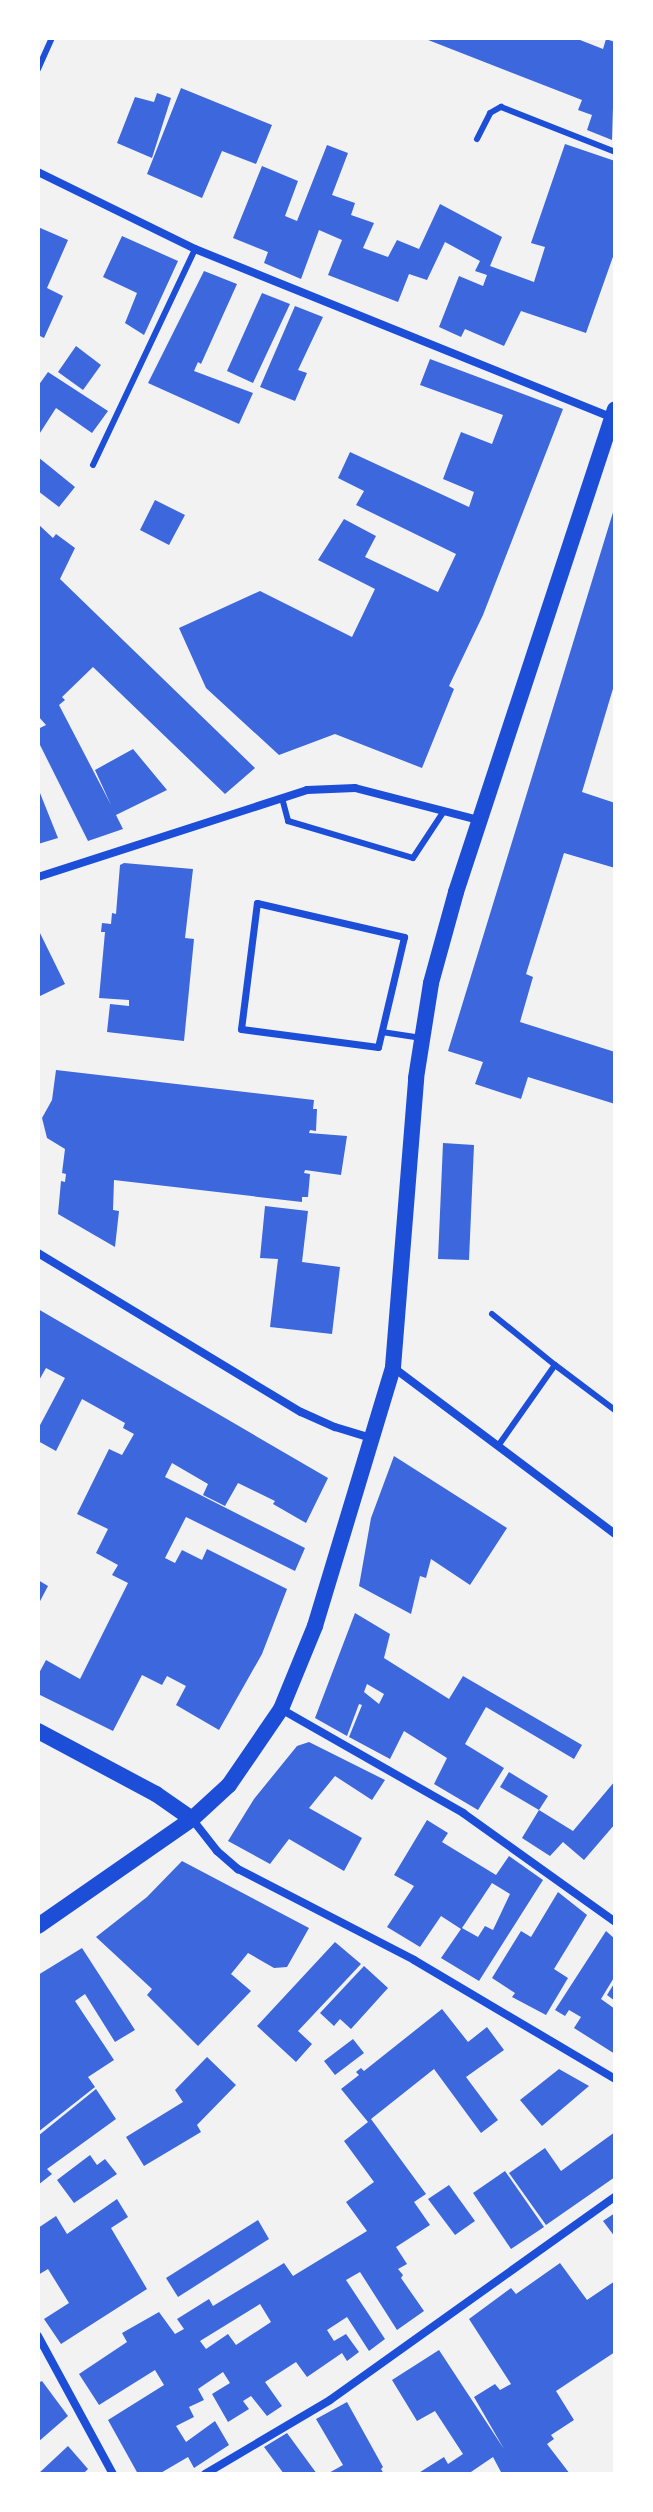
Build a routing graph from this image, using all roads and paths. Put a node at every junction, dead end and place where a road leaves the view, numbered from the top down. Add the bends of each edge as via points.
1 (52, 38) edge
2 (38, 69) edge
3 (477, 139) dead end
4 (615, 152) edge
5 (38, 172) edge
6 (195, 249) junction
7 (613, 413) edge
8 (93, 465) dead end
9 (282, 798) junction
10 (444, 811) junction
11 (479, 820) junction
12 (38, 877) edge
13 (382, 1032) junction
14 (422, 1038) junction
15 (38, 1253) edge
16 (492, 1314) dead end
17 (555, 1365) junction
18 (393, 1367) junction
19 (615, 1410) edge
20 (372, 1438) junction
21 (498, 1446) junction
22 (615, 1534) edge
23 (281, 1709) junction
24 (38, 1731) edge
25 (192, 1819) junction
26 (615, 1922) edge
27 (38, 1926) edge
28 (615, 2079) edge
29 (615, 2197) edge
30 (38, 2336) edge
31 (113, 2474) edge
32 (205, 2474) edge

1 - 2 lane
3 - 4 lane via 490,113 501,107
5 - 6 street
6 - 7 street
6 - 8 lane
7 - 11 main road
9 - 10 street via 307,790 355,788
9 - 10 lane via 288,821 413,858
9 - 12 street
10 - 11 street
11 - 14 main road via 445,928
13 - 13 street via 378,1047 241,1029 257,903 404,937
13 - 14 lane
14 - 18 main road
15 - 20 street via 301,1412
16 - 17 lane
17 - 19 lane
17 - 21 lane
18 - 20 main road
18 - 21 street
20 - 23 main road via 315,1626
21 - 22 street
23 - 25 main road via 229,1785
23 - 26 street via 463,1813
24 - 25 main road
25 - 27 main road
25 - 28 street via 238,1869 414,1960
29 - 32 street via 330,2400
30 - 31 street

